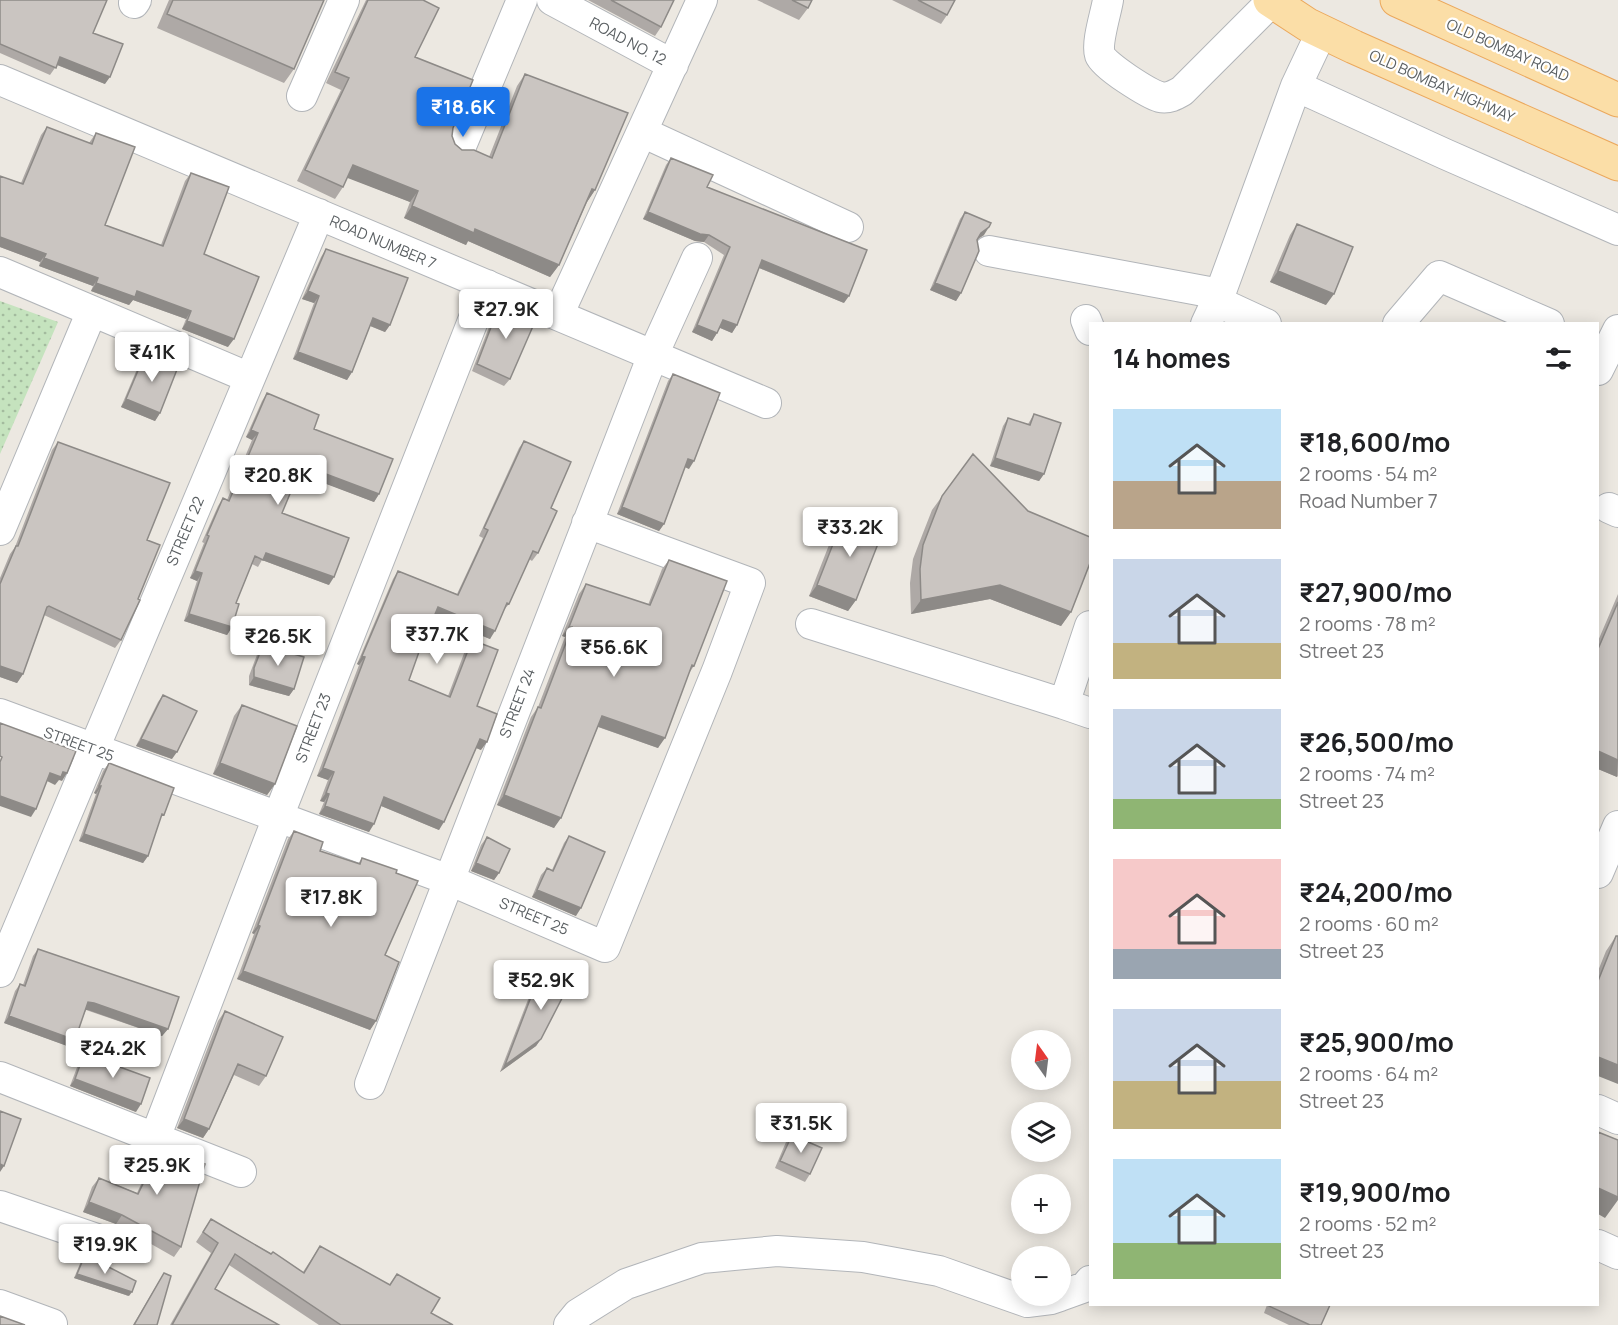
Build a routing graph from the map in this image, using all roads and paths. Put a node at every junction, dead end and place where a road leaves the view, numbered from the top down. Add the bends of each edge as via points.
1 (344, 0) edge
2 (522, 0) edge
3 (552, 0) edge
4 (702, 0) edge
5 (1108, 0) edge
6 (1271, 1) edge
7 (1402, 1) edge
8 (1322, 31) junction
9 (673, 65) junction
10 (0, 80) edge
11 (1296, 86) junction
12 (302, 96) dead end
13 (1618, 100) edge
14 (642, 132) junction
15 (461, 146) edge
16 (1618, 164) edge
17 (319, 214) junction
18 (848, 227) dead end
19 (1618, 230) edge
20 (989, 251) dead end
21 (697, 258) dead end
22 (0, 272) edge
23 (487, 285) junction
24 (1214, 306) edge
25 (92, 311) junction
26 (558, 315) junction
27 (1260, 322) edge
28 (1401, 322) edge
29 (1545, 322) edge
30 (653, 355) junction
31 (250, 378) junction
32 (766, 403) dead end
33 (587, 523) junction
34 (0, 530) edge
35 (811, 624) dead end
36 (1089, 632) edge
37 (1077, 708) edge
38 (0, 714) edge
39 (93, 749) junction
40 (278, 817) junction
41 (1618, 826) edge
42 (1599, 871) edge
43 (449, 880) junction
44 (0, 972) edge
45 (0, 1077) edge
46 (370, 1084) dead end
47 (1599, 1110) edge
48 (1618, 1119) edge
49 (155, 1138) junction
50 (241, 1172) dead end
51 (0, 1206) edge
52 (114, 1245) dead end
53 (1599, 1245) edge
54 (1618, 1254) edge
55 (1089, 1282) edge
56 (1071, 1292) edge
57 (1011, 1296) edge
58 (0, 1305) edge
59 (52, 1324) edge
60 (569, 1325) edge

1 - 12 street
2 - 15 street
3 - 9 street, ROAD NO. 12
4 - 9 street
5 - 6 street via 1100,56 1158,97 1167,98 1182,92
6 - 8 main road, OLD BOMBAY HIGHWAY
7 - 13 main road, OLD BOMBAY ROAD
8 - 11 street
8 - 16 main road, OLD BOMBAY HIGHWAY
9 - 14 street
10 - 17 street, ROAD NUMBER 7
11 - 19 street
11 - 24 street
14 - 18 street
14 - 26 street
17 - 23 street, ROAD NUMBER 7
17 - 31 street, STREET 22
20 - 24 street
21 - 30 street, STREET 24
22 - 25 street
23 - 26 street, ROAD NUMBER 7
23 - 40 street, STREET 23
24 - 27 street
25 - 31 street
25 - 34 street
26 - 30 street, ROAD NUMBER 7
28 - 29 street via 1439,276
30 - 32 street, ROAD NUMBER 7
30 - 33 street, STREET 24
31 - 39 street, STREET 22
33 - 43 street, STREET 24
33 - 43 street, STREET 25 via 750,583 717,671 605,947
35 - 37 street
36 - 37 street
38 - 39 street, STREET 25
39 - 40 street, STREET 25
39 - 44 street, STREET 22
40 - 43 street, STREET 25
40 - 49 street, STREET 23
41 - 42 street
43 - 46 street, STREET 24
45 - 49 street
47 - 48 street
49 - 50 street
51 - 52 street
53 - 54 street
55 - 56 street
57 - 60 street via 939,1271 863,1257 777,1251 702,1258 626,1284 578,1314
58 - 59 street

